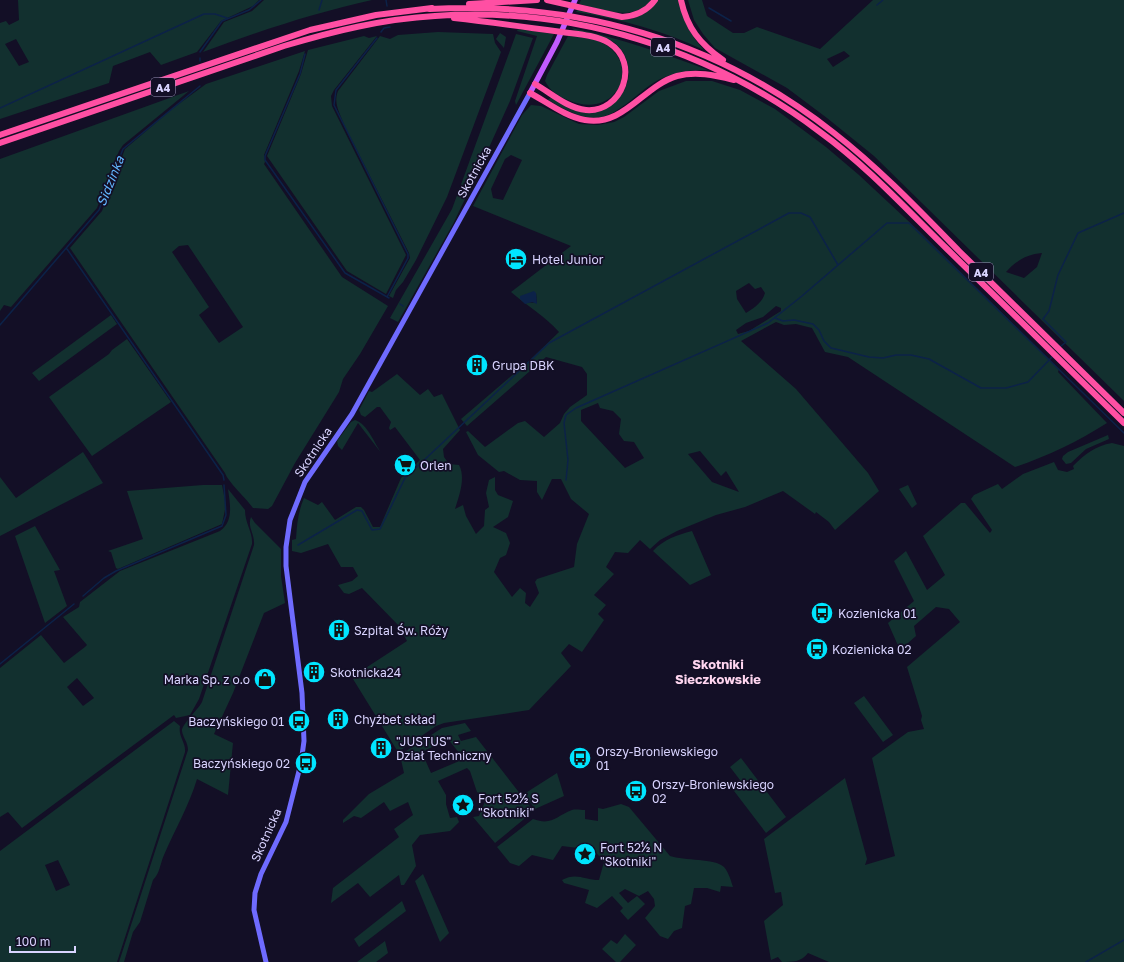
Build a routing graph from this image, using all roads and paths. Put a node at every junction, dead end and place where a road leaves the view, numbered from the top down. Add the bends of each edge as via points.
1 (532, 0) edge
2 (537, 0) edge
3 (547, 0) edge
4 (575, 0) edge
5 (655, 0) edge
6 (681, 0) edge
7 (430, 8) junction
8 (435, 16) junction
9 (739, 71) junction
10 (745, 83) junction
11 (535, 84) junction
12 (530, 93) junction
13 (0, 135) edge
14 (0, 143) edge
15 (1124, 413) edge
16 (1124, 423) edge
17 (266, 962) edge

1 - 2 highway
1 - 7 highway
3 - 5 highway via 622,17 633,16 643,11
4 - 11 main road, Skotnicka
6 - 9 highway via 688,23 699,41 710,52
7 - 9 highway, A4 via 528,9 599,21 675,43
7 - 13 highway, A4 via 363,17 303,32
8 - 10 highway, A4 via 517,16 595,28 670,49
8 - 11 highway via 594,37 614,46 625,65 626,77 619,95 609,104 596,110 575,107
8 - 14 highway, A4 via 368,24 313,37
9 - 15 highway, A4 via 794,104 862,156
10 - 12 highway via 711,74 677,76 656,86 618,115 590,121 574,116
10 - 16 highway, A4 via 813,126 856,161
11 - 12 main road, Skotnicka
12 - 17 main road, Skotnicka via 352,414 305,482 290,520 286,566 304,707 304,741 286,822 261,874 255,893 256,919

